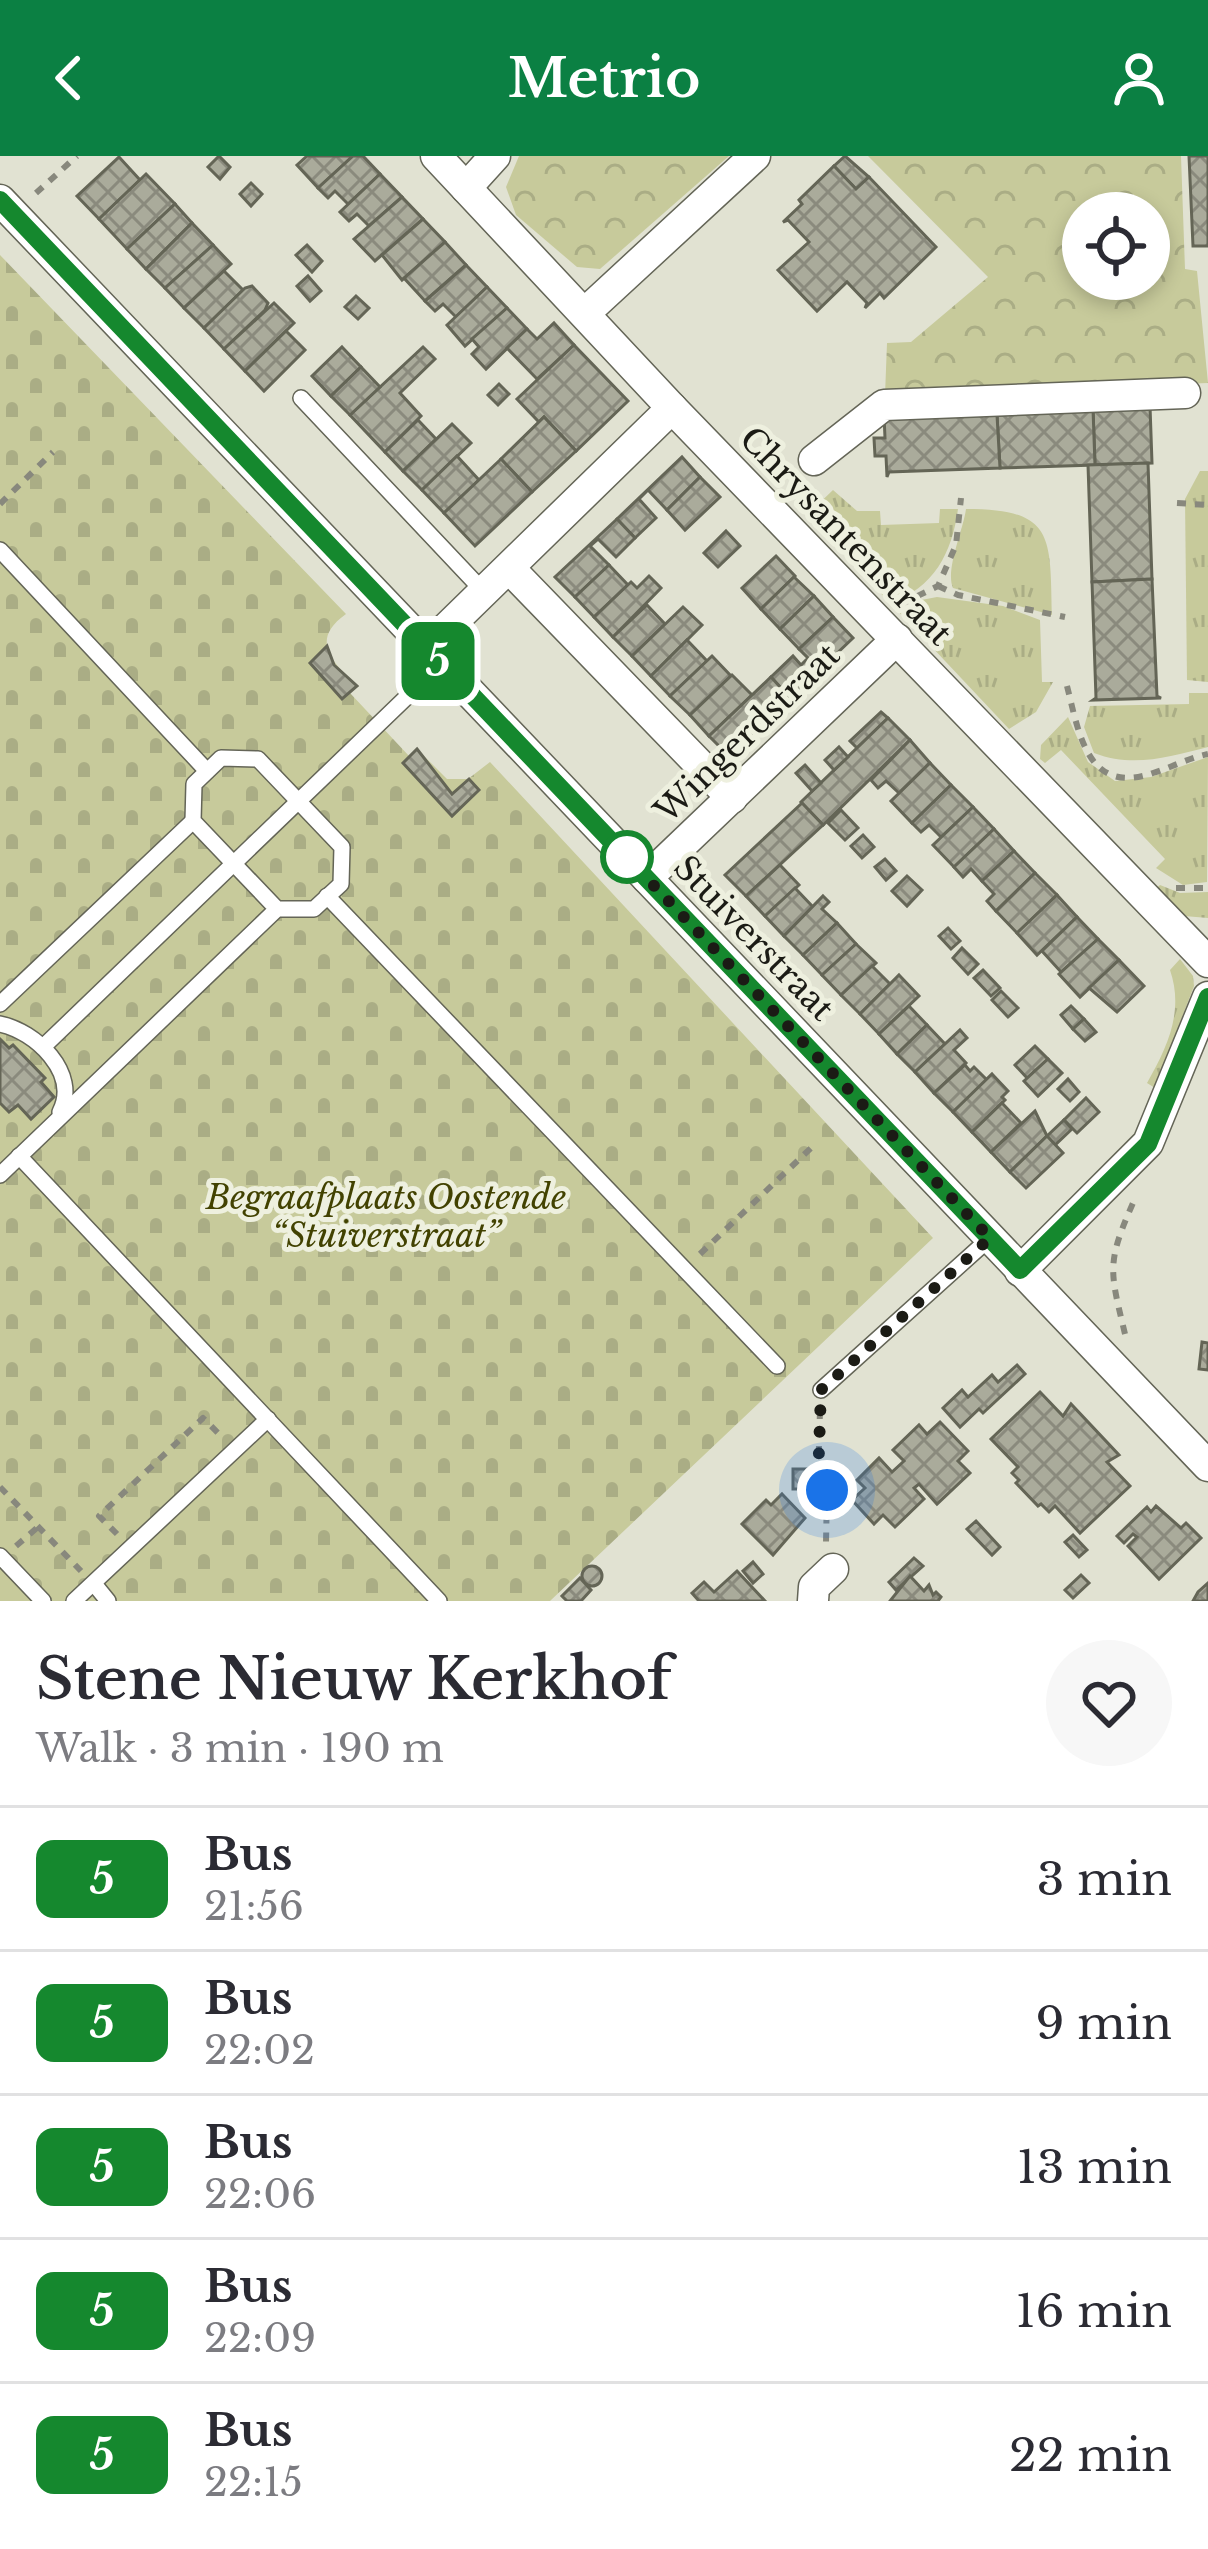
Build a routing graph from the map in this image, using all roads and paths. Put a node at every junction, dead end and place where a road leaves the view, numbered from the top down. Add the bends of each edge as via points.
1 (77, 156) edge
2 (436, 156) edge
3 (495, 156) edge
4 (755, 156) edge
5 (466, 188) junction
6 (2, 204) edge
7 (586, 312) junction
8 (1185, 393) dead end
9 (301, 398) dead end
10 (672, 408) junction
11 (52, 452) dead end
12 (814, 460) dead end
13 (961, 498) dead end
14 (1177, 503) dead end
15 (0, 504) edge
16 (1208, 505) edge
17 (0, 550) edge
18 (509, 568) junction
19 (938, 586) junction
20 (485, 593) junction
21 (1065, 617) dead end
22 (888, 630) junction
23 (434, 656) junction
24 (1067, 686) dead end
25 (1208, 754) edge
26 (207, 771) junction
27 (732, 798) junction
28 (301, 803) junction
29 (193, 821) junction
30 (236, 865) junction
31 (647, 878) junction
32 (328, 896) junction
33 (277, 909) junction
34 (1208, 962) edge
35 (1208, 997) edge
36 (0, 1004) edge
37 (0, 1024) edge
38 (43, 1047) junction
39 (56, 1120) junction
40 (812, 1147) dead end
41 (19, 1156) junction
42 (0, 1175) edge
43 (1136, 1198) dead end
44 (990, 1238) junction
45 (684, 1269) junction
46 (1020, 1270) junction
47 (777, 1366) dead end
48 (1131, 1385) junction
49 (821, 1390) joint
50 (268, 1419) junction
51 (236, 1451) junction
52 (1208, 1466) edge
53 (0, 1487) edge
54 (132, 1550) junction
55 (0, 1556) edge
56 (824, 1582) edge
57 (95, 1585) junction
58 (43, 1601) edge
59 (74, 1601) edge
60 (108, 1601) edge
61 (439, 1601) edge

1 - 6 path via 39,192
2 - 5 street, Chrysantenstraat
3 - 5 street
4 - 7 street
5 - 7 street, Chrysantenstraat
6 - 23 street, Stuiverstraat
7 - 10 street, Chrysantenstraat
8 - 12 street via 884,405
9 - 20 lane
10 - 18 street
10 - 22 street, Chrysantenstraat
11 - 15 path
13 - 19 path via 956,544
14 - 16 path
17 - 26 lane
18 - 20 street
18 - 27 street
19 - 21 path
19 - 22 path via 893,607
20 - 23 street
22 - 27 street, Wingerdstraat
22 - 34 street, Chrysantenstraat
23 - 28 lane
23 - 31 street, Stuiverstraat
24 - 25 path via 1083,746 1116,777
26 - 28 lane via 221,758 258,759
26 - 29 lane via 194,784
27 - 31 street, Wingerdstraat
28 - 30 lane
28 - 32 lane via 342,847 341,884
29 - 30 lane
29 - 36 lane
30 - 33 lane
30 - 38 lane
31 - 44 street, Stuiverstraat
32 - 33 lane via 314,909
32 - 45 lane
33 - 39 lane
35 - 46 street via 1148,1144
37 - 38 lane
38 - 39 lane via 65,1092
39 - 41 lane
40 - 45 path
41 - 42 lane
41 - 50 lane
43 - 48 path via 1113,1249 1112,1284
44 - 46 street, Stuiverstraat
44 - 49 lane
45 - 47 lane
46 - 48 street, Stuiverstraat
48 - 52 street, Stuiverstraat
49 - 56 path
50 - 51 lane
50 - 61 lane
51 - 54 lane
51 - 54 path via 202,1418 100,1516
53 - 57 path
54 - 57 lane
55 - 58 lane
57 - 59 lane
57 - 60 lane

